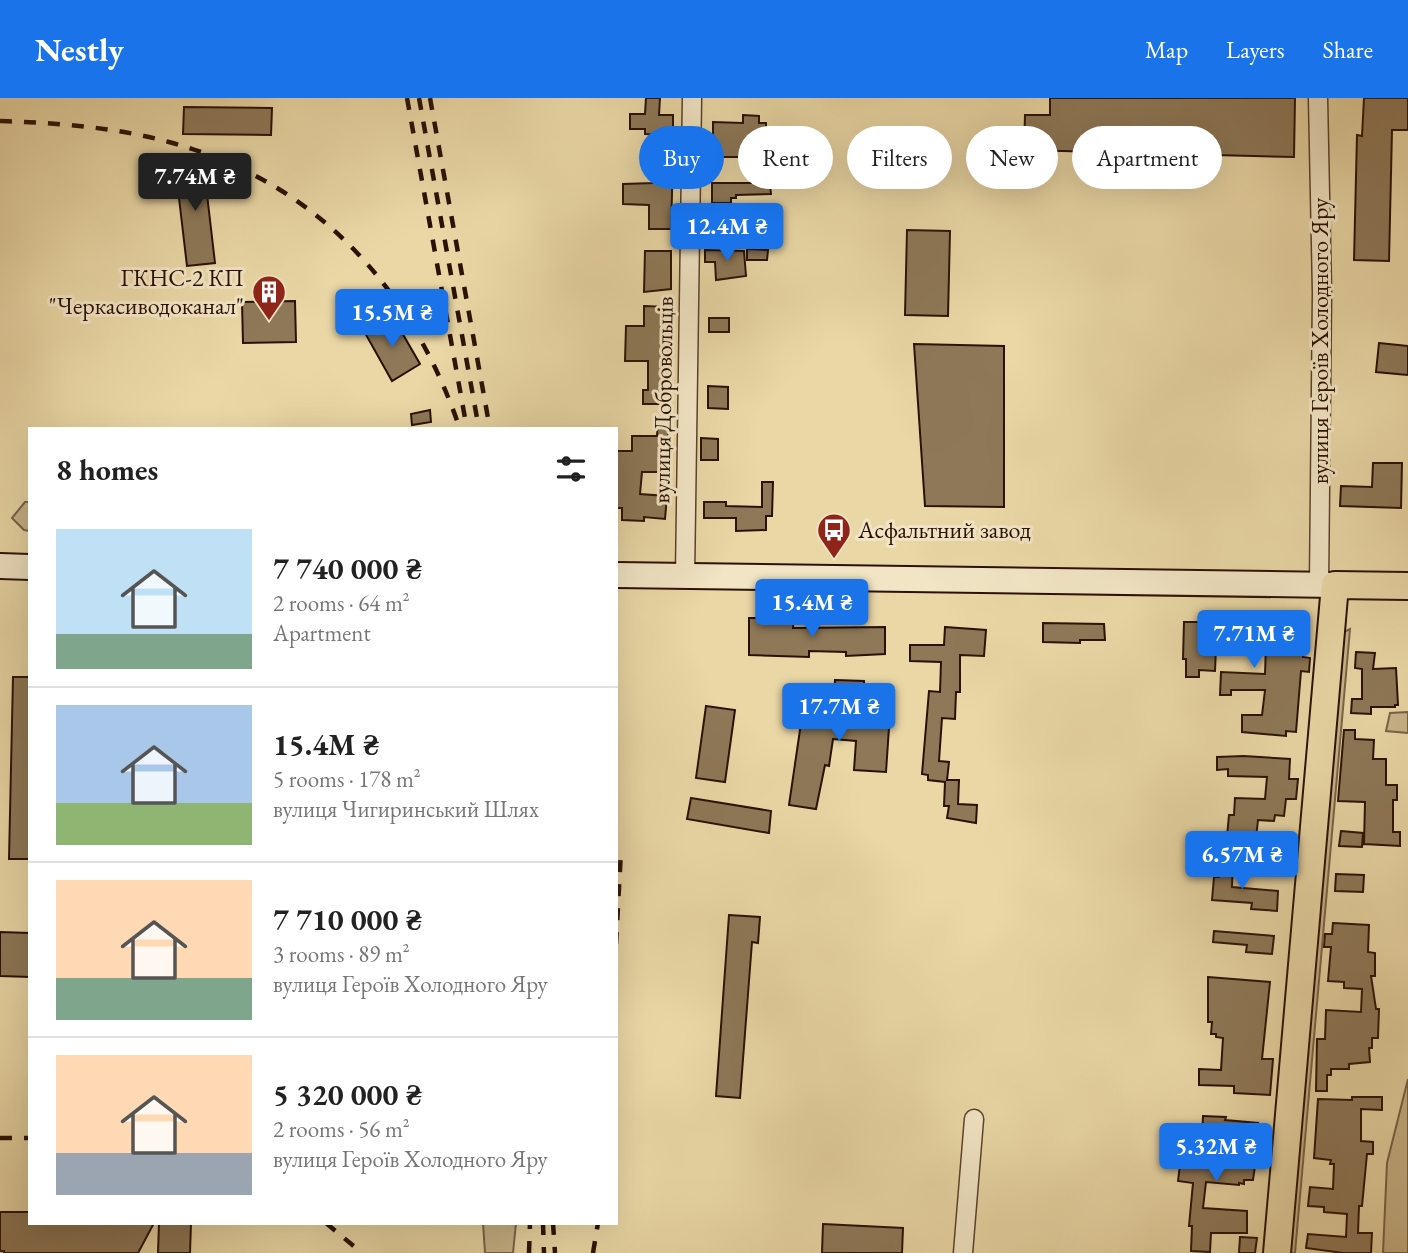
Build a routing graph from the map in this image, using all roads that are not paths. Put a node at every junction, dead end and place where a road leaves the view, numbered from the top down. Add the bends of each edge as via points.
1 (692, 98) edge
2 (1318, 98) edge
3 (0, 566) edge
4 (28, 567) edge
5 (618, 575) edge
6 (685, 576) junction
7 (1327, 585) junction
8 (1408, 586) edge
9 (974, 1119) dead end
10 (963, 1253) edge
11 (1278, 1253) edge

1 - 6 street, вулиця Добровольців
2 - 7 street, вулиця Героїв Холодного Яру
3 - 4 main road
5 - 6 main road
6 - 7 main road
7 - 8 main road
7 - 11 main road, вулиця Героїв Холодного Яру
9 - 10 street

